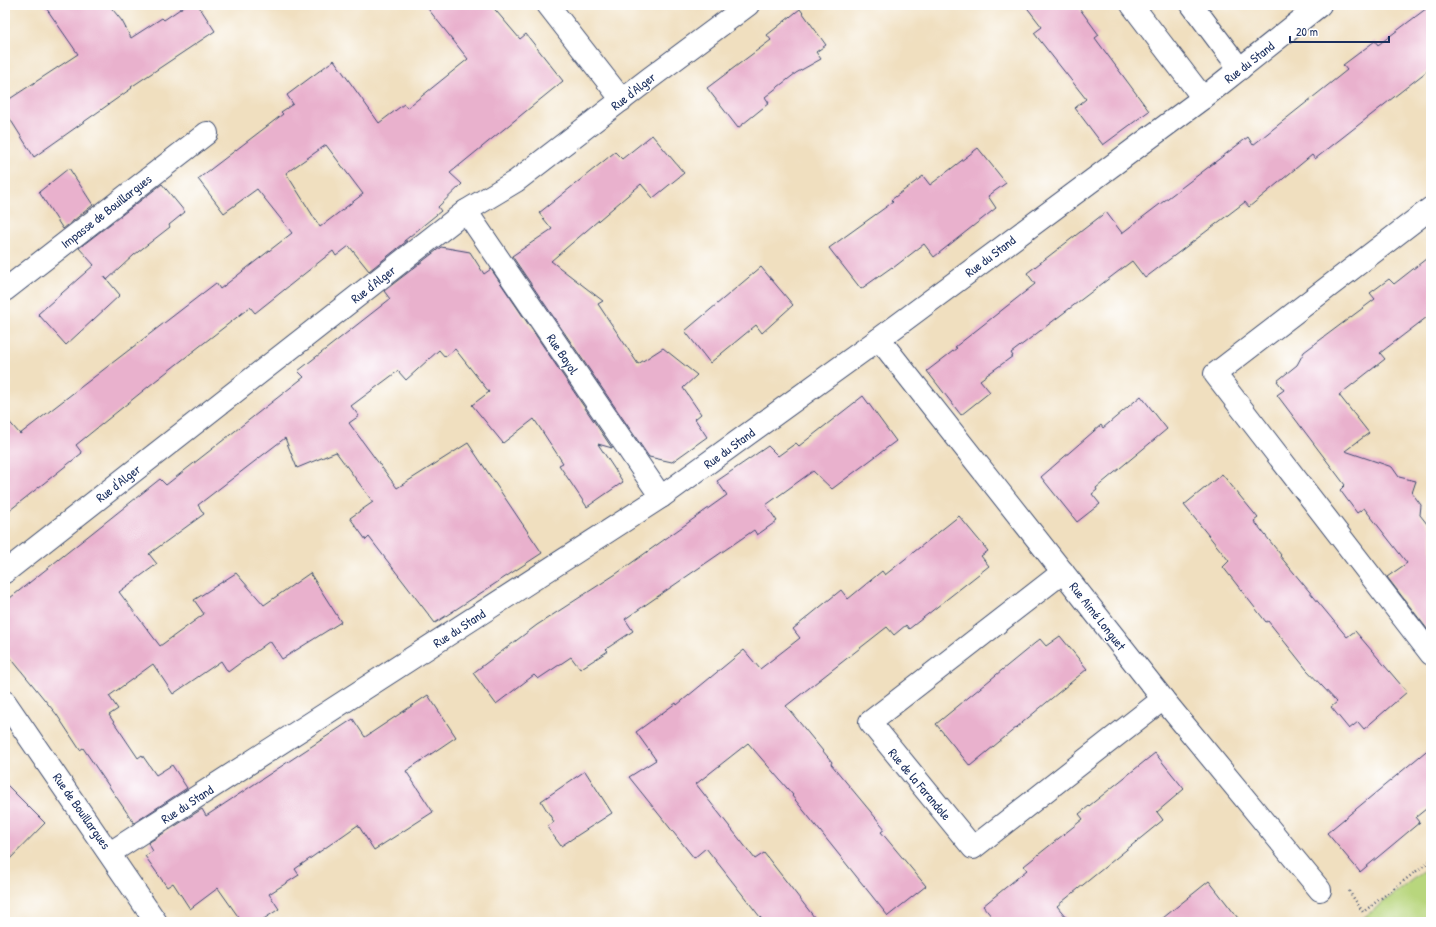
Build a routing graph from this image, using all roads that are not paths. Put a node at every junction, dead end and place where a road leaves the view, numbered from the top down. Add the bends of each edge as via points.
1 (548, 5) edge
2 (748, 5) edge
3 (1132, 5) edge
4 (1192, 5) edge
5 (1320, 5) edge
6 (1240, 69) junction
7 (1202, 98) junction
8 (622, 100) junction
9 (207, 132) dead end
10 (1431, 208) edge
11 (466, 211) junction
12 (5, 290) edge
13 (879, 339) junction
14 (661, 497) junction
15 (5, 572) edge
16 (1063, 572) junction
17 (1431, 654) edge
18 (1163, 699) junction
19 (5, 702) edge
20 (110, 853) junction
21 (1320, 890) road end
22 (156, 922) edge

1 - 8 street
2 - 8 street, Rue d'Alger
3 - 7 street
4 - 6 street
5 - 6 street, Rue du Stand
6 - 7 street, Rue du Stand
7 - 13 street, Rue du Stand
8 - 11 street, Rue d'Alger via 516,181
9 - 12 street, Impasse de Bouillargues
10 - 17 street via 1214,374
11 - 14 street, Rue Bayol
11 - 15 street, Rue d'Alger
13 - 14 street, Rue du Stand
13 - 16 street, Rue Aimé Longuet
14 - 20 street, Rue du Stand
16 - 18 street, Rue Aimé Longuet
16 - 18 street, Rue de la Farandole via 870,722 973,848
18 - 21 street, Rue Aimé Longuet
19 - 20 street, Rue de Bouillargues
20 - 22 street, Rue de Bouillargues

